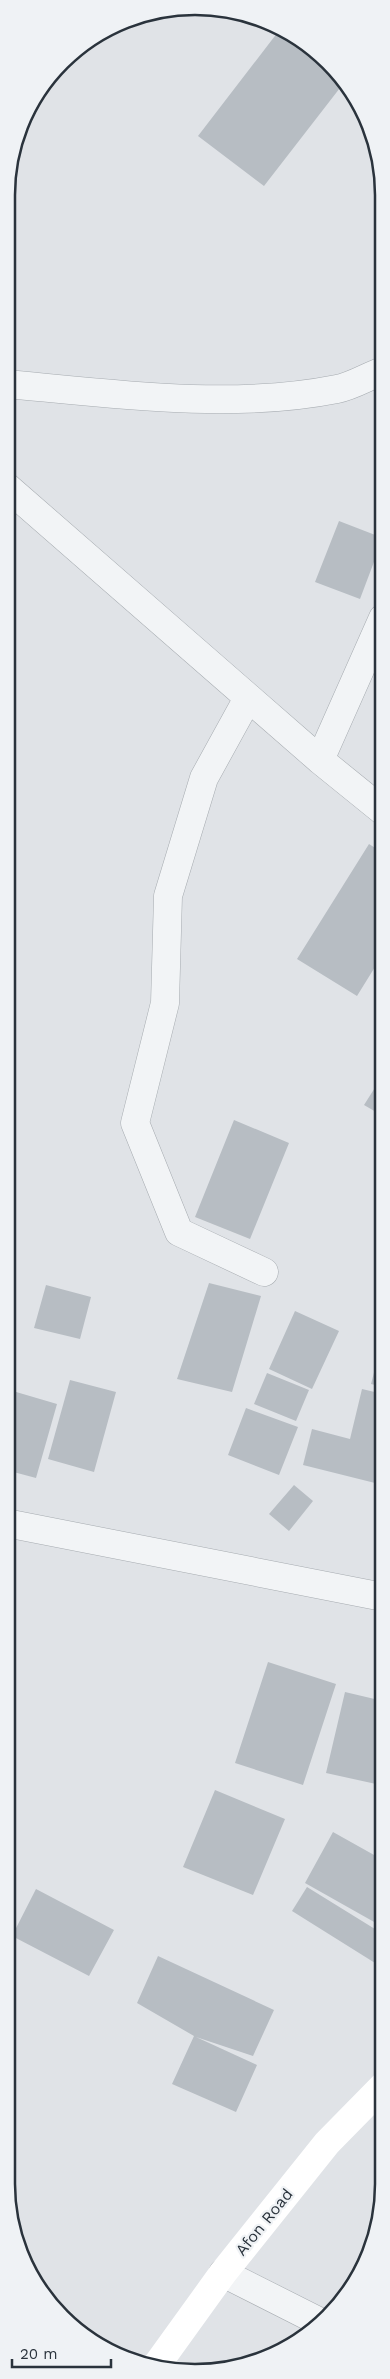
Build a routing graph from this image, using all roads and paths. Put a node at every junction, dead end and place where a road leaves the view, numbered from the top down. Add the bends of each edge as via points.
1 (375, 375) edge
2 (15, 385) edge
3 (15, 494) edge
4 (375, 636) edge
5 (248, 698) junction
6 (320, 760) junction
7 (375, 805) edge
8 (264, 1272) dead end
9 (15, 1525) edge
10 (375, 1595) edge
11 (375, 2094) edge
12 (223, 2273) junction
13 (314, 2319) edge
14 (160, 2361) edge

1 - 2 street via 339,388 273,398 142,397
3 - 5 street
4 - 6 street
5 - 6 street
5 - 8 street via 204,778 168,896 165,1003 135,1123 179,1232
6 - 7 street
9 - 10 street
11 - 12 main road, Afon Road via 327,2143
12 - 13 street
12 - 14 main road, Afon Road

